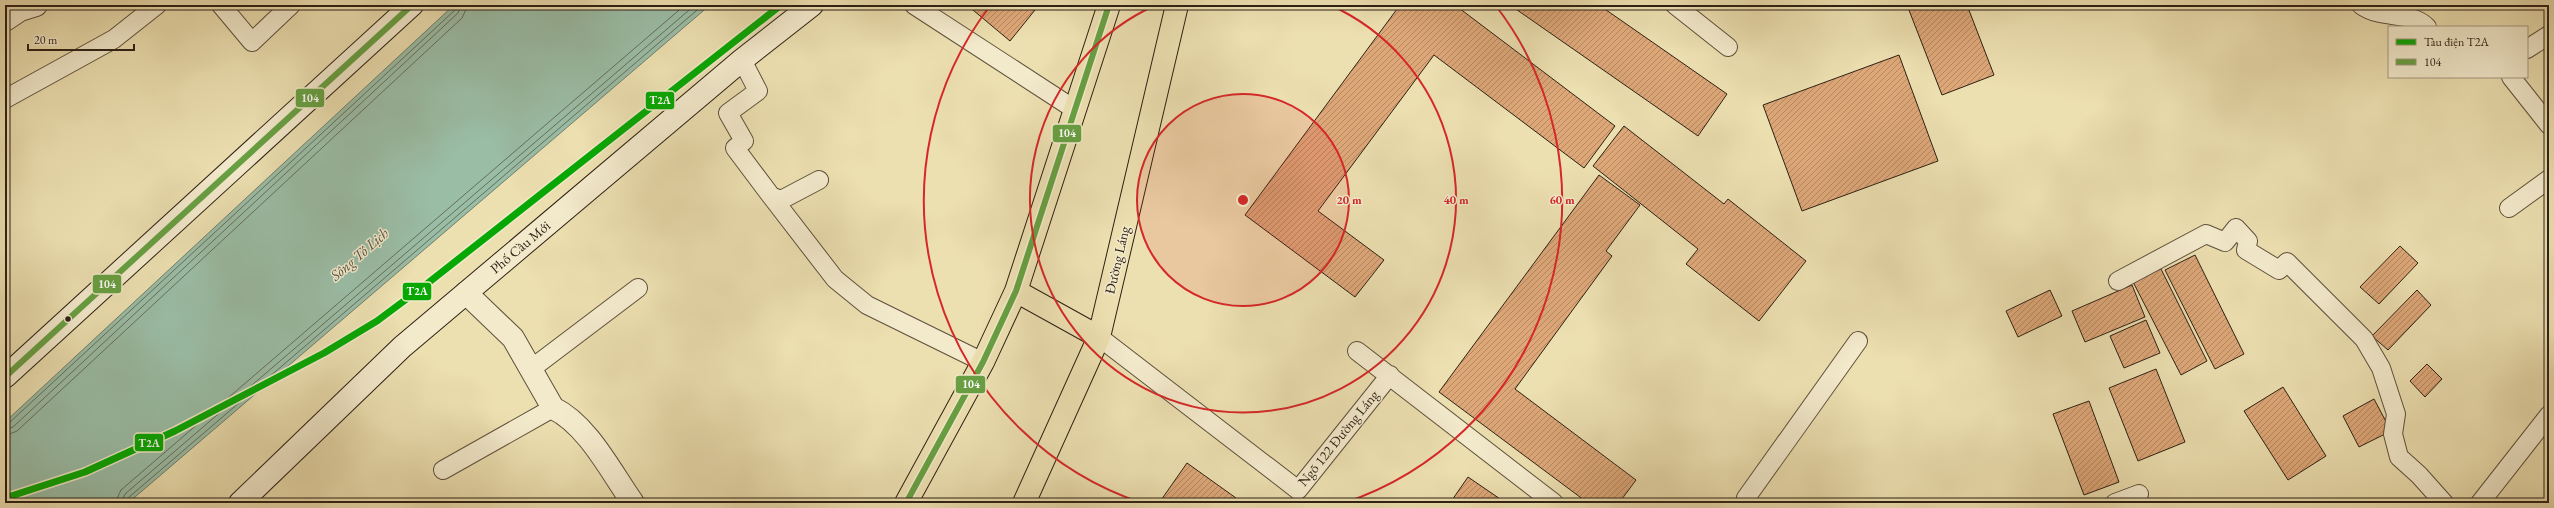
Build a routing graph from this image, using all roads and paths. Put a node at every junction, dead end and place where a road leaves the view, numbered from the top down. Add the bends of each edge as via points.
1 (157, 5) edge
2 (221, 5) edge
3 (291, 5) edge
4 (412, 5) edge
5 (812, 5) edge
6 (914, 5) edge
7 (1109, 5) edge
8 (1177, 5) edge
9 (1675, 5) edge
10 (2361, 5) edge
11 (2426, 26) edge
12 (2549, 34) edge
13 (1728, 47) dead end
14 (2528, 48) edge
15 (742, 60) junction
16 (2512, 78) edge
17 (5, 99) edge
18 (1074, 109) junction
19 (2549, 125) edge
20 (819, 180) dead end
21 (2549, 180) edge
22 (771, 196) junction
23 (2509, 208) dead end
24 (2118, 281) dead end
25 (638, 288) dead end
26 (1016, 291) junction
27 (466, 293) junction
28 (1099, 337) junction
29 (1858, 341) dead end
30 (1357, 351) dead end
31 (982, 362) junction
32 (531, 370) junction
33 (1390, 375) junction
34 (5, 376) edge
35 (553, 408) junction
36 (2549, 415) edge
37 (443, 470) dead end
38 (2139, 494) dead end
39 (240, 503) edge
40 (633, 503) edge
41 (906, 503) edge
42 (1024, 503) edge
43 (1554, 503) edge
44 (1749, 503) edge
45 (2115, 503) edge
46 (2444, 503) edge
47 (2480, 503) edge

1 - 17 lane via 114,39
2 - 3 lane via 252,42
4 - 34 main road
5 - 15 main road, Phố Cầu Mới
6 - 18 lane
7 - 18 main road
8 - 28 main road, Đường Láng
9 - 13 lane
10 - 11 lane via 2373,13 2419,19
12 - 14 lane
15 - 22 lane via 758,91 728,113 744,141 735,148
15 - 27 main road, Phố Cầu Mới
16 - 19 lane
18 - 26 main road
20 - 22 lane via 781,200
21 - 23 lane
22 - 31 lane via 835,279 867,305
24 - 46 lane via 2206,234 2225,242 2236,228 2248,241 2246,250 2279,270 2287,262 2364,339 2381,368 2396,414 2393,434 2399,457
25 - 32 lane
26 - 28 main road
26 - 31 main road
27 - 32 main road via 513,338
27 - 39 main road, Phố Cầu Mới via 402,347
28 - 33 lane, Ngõ 122 Đường Láng via 1298,490
28 - 42 main road, Đường Láng
29 - 44 lane via 1746,498
30 - 33 lane
31 - 41 main road
32 - 35 main road
33 - 43 lane
35 - 37 lane
35 - 40 main road via 564,414 587,436
36 - 47 lane
38 - 45 lane

